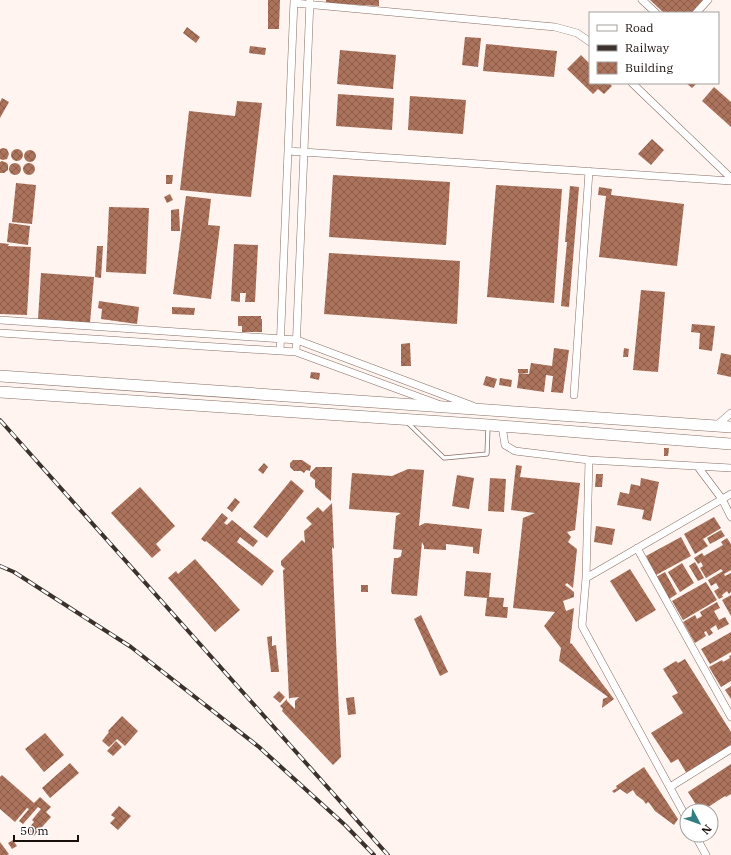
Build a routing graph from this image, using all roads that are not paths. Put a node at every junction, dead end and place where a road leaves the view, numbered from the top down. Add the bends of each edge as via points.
1 (642, 0) edge
2 (708, 0) edge
3 (294, 2) edge
4 (310, 2) edge
5 (655, 12) edge
6 (697, 12) edge
7 (589, 41) edge
8 (633, 84) edge
9 (288, 152) junction
10 (304, 152) junction
11 (589, 171) junction
12 (731, 178) edge
13 (731, 181) edge
14 (0, 320) edge
15 (0, 333) edge
16 (280, 338) junction
17 (297, 340) junction
18 (280, 351) junction
19 (296, 352) junction
20 (0, 376) edge
21 (0, 392) edge
22 (574, 395) dead end
23 (448, 407) junction
24 (481, 409) junction
25 (731, 413) edge
26 (404, 419) junction
27 (489, 425) junction
28 (502, 426) junction
29 (716, 426) junction
30 (731, 427) edge
31 (731, 444) edge
32 (589, 460) junction
33 (698, 467) junction
34 (731, 468) edge
35 (731, 494) edge
36 (722, 499) junction
37 (731, 517) edge
38 (637, 548) junction
39 (586, 578) junction
40 (731, 717) edge
41 (731, 749) edge
42 (670, 787) junction
43 (679, 804) edge
44 (699, 843) edge
45 (706, 855) edge

1 - 5 street
2 - 6 street
3 - 4 street
3 - 9 street
4 - 7 street via 555,27 578,33
4 - 10 street
8 - 12 street
9 - 10 street
9 - 16 street
10 - 11 street
10 - 17 street
11 - 13 street
11 - 22 street
14 - 16 street
15 - 18 street
16 - 17 street
16 - 18 street
17 - 19 street
17 - 24 street
18 - 19 street
19 - 23 street
20 - 23 highway
21 - 26 highway
23 - 24 highway
24 - 29 highway
25 - 29 street
26 - 27 highway
26 - 27 lane via 444,458 487,454
27 - 28 highway
28 - 31 highway
28 - 32 street via 505,445 515,451
29 - 30 highway
32 - 33 street
32 - 39 street
33 - 34 street
33 - 36 street
35 - 36 street
36 - 37 street
36 - 38 street
38 - 39 street
38 - 40 street
39 - 42 street via 582,626
41 - 42 street
42 - 43 street
44 - 45 street

